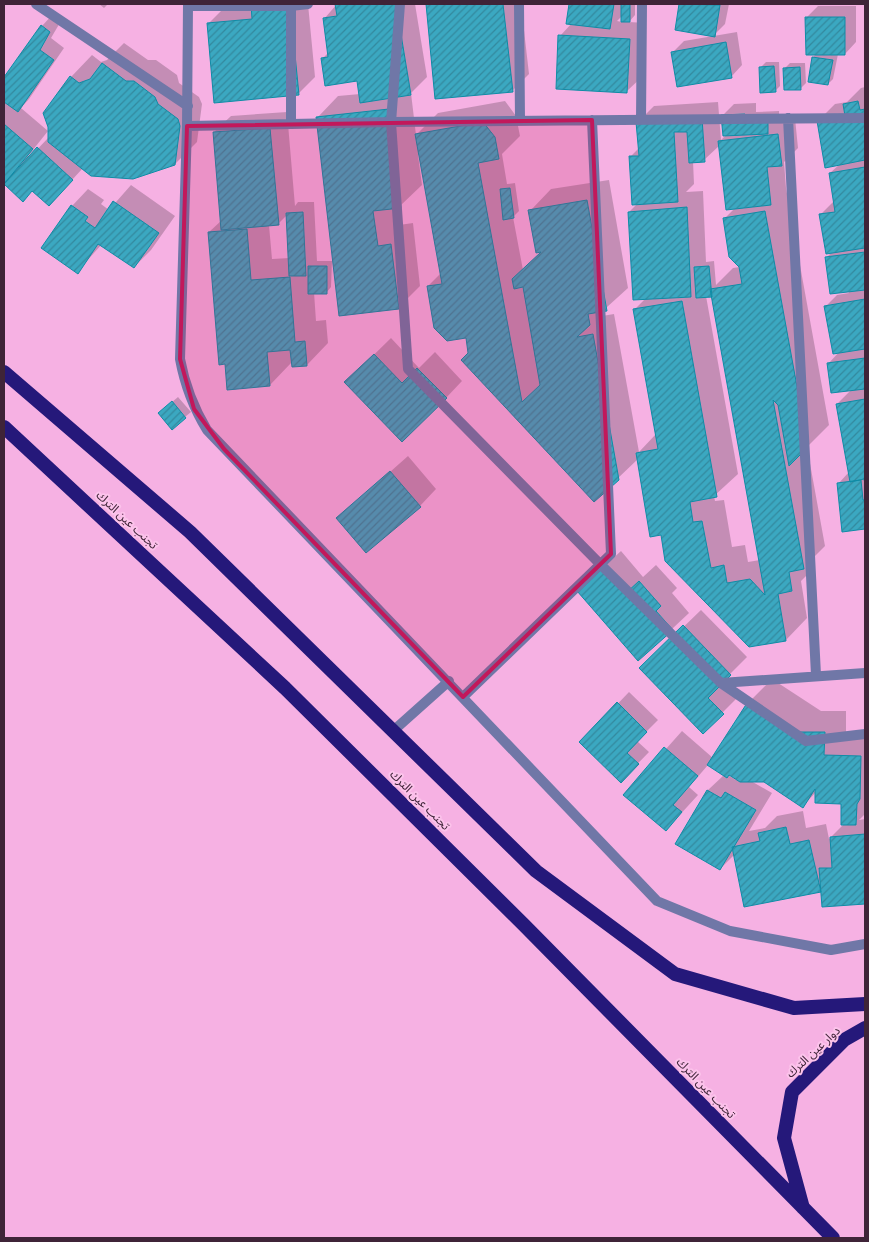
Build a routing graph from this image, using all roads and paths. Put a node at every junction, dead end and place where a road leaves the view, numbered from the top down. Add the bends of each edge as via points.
1 (36, 4) edge
2 (308, 4) edge
3 (400, 4) edge
4 (519, 4) edge
5 (642, 4) edge
6 (188, 5) edge
7 (291, 5) edge
8 (188, 106) junction
9 (788, 118) junction
10 (865, 118) edge
11 (592, 120) junction
12 (641, 120) junction
13 (520, 121) junction
14 (391, 122) junction
15 (291, 124) junction
16 (187, 126) junction
17 (4, 372) edge
18 (4, 427) edge
19 (600, 564) junction
20 (865, 673) edge
21 (816, 676) junction
22 (449, 682) junction
23 (721, 683) junction
24 (463, 697) junction
25 (392, 731) junction
26 (865, 734) edge
27 (865, 944) edge
28 (865, 1004) edge
29 (865, 1028) edge
30 (803, 1208) junction
31 (833, 1238) edge

1 - 8 street
2 - 7 street
3 - 14 street
4 - 13 street
5 - 12 street
6 - 7 street
6 - 8 street
7 - 15 street
8 - 16 street
9 - 10 street
9 - 12 street
9 - 21 street
11 - 12 street
11 - 13 street
11 - 19 street via 611,554
13 - 14 street
14 - 15 street
14 - 19 street via 408,369
15 - 16 street
16 - 22 street via 180,360 194,408 224,450
17 - 25 highway via 190,532
18 - 30 highway, تجنب عين الترك via 285,688 524,924
19 - 23 street
19 - 24 street
20 - 21 street
21 - 23 street
22 - 24 street
22 - 25 street
23 - 26 street via 806,741
24 - 27 street via 658,901 730,931 831,950
25 - 28 highway via 536,871 675,974 794,1008
29 - 30 highway, دوار عين الترك via 844,1040 792,1092 784,1138
30 - 31 highway, دوار عين الترك

